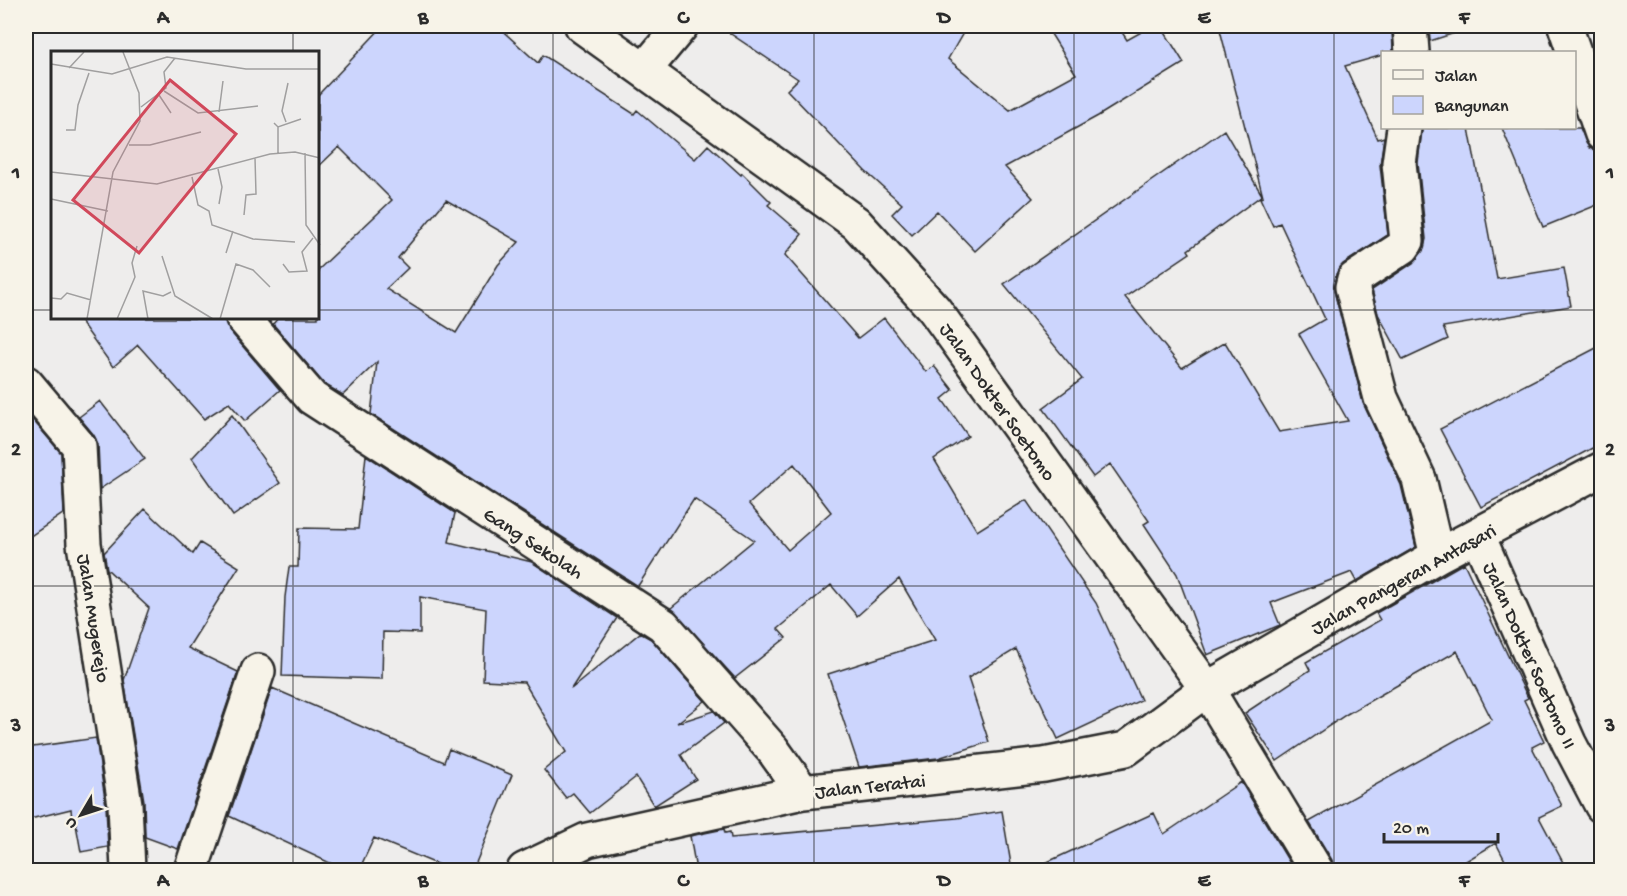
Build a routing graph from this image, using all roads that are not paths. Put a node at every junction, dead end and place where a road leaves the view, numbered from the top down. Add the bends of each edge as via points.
1 (582, 26) edge
2 (681, 26) edge
3 (1410, 26) edge
4 (1565, 26) edge
5 (1412, 51) edge
6 (1582, 52) edge
7 (645, 69) junction
8 (1404, 129) edge
9 (1602, 134) edge
10 (245, 320) edge
11 (26, 383) edge
12 (1602, 469) edge
13 (1478, 536) junction
14 (1437, 556) junction
15 (258, 670) dead end
16 (1207, 689) junction
17 (803, 792) junction
18 (1602, 806) edge
19 (128, 870) edge
20 (191, 870) edge
21 (524, 870) edge
22 (1316, 870) edge

1 - 7 street, Jalan Dokter Soetomo
2 - 7 street
3 - 5 street
4 - 6 street
6 - 9 street
7 - 16 street, Jalan Dokter Soetomo via 856,223 934,309
8 - 14 street via 1399,163 1407,241 1354,279 1352,287 1382,398 1419,479
10 - 17 street, Gang Sekolah via 312,398 663,625 773,750
11 - 19 street, Jalan Mugerejo via 79,446 84,544 125,804
12 - 13 street, Jalan Pangeran Antasari
13 - 14 street, Jalan Pangeran Antasari
13 - 18 street, Jalan Dokter Soetomo II via 1569,743
14 - 16 street, Jalan Pangeran Antasari
15 - 20 street
16 - 17 street, Jalan Teratai via 1126,749 1044,765
16 - 22 street, Jalan Dokter Soetomo
17 - 21 street, Jalan Teratai via 587,840

